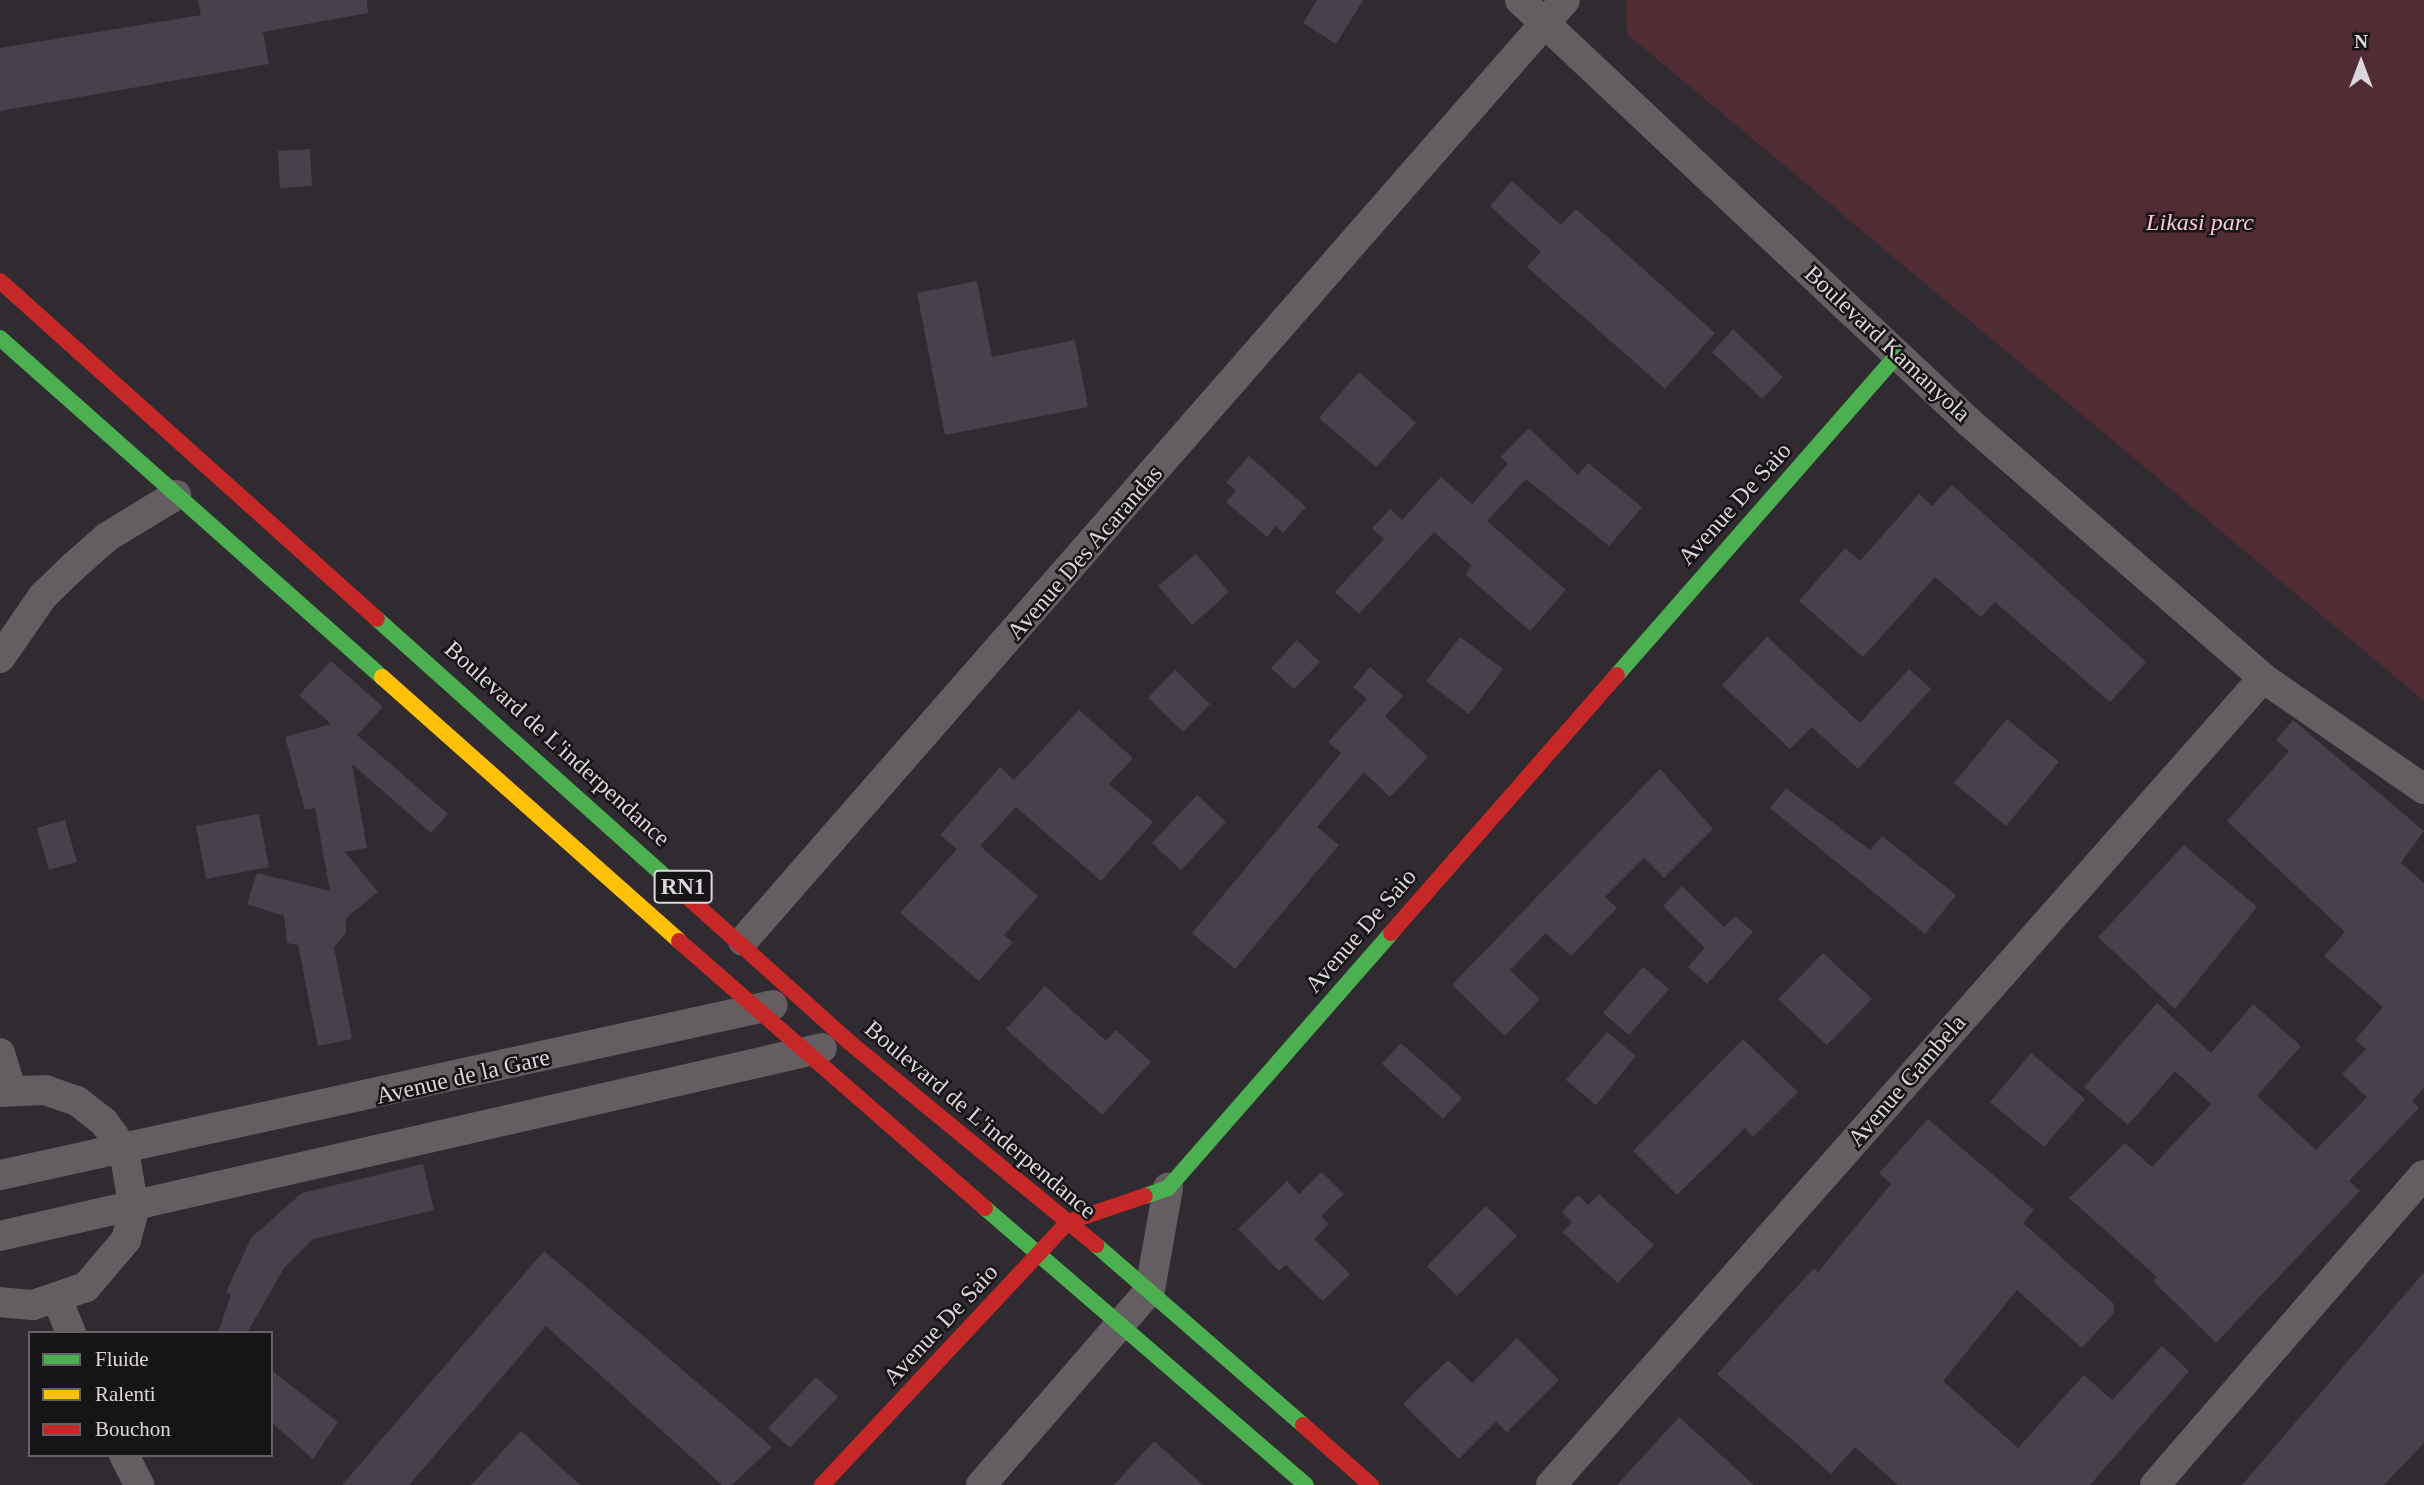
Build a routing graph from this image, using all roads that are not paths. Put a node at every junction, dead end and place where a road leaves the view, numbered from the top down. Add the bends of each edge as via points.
1 (1520, 0) edge
2 (1565, 0) edge
3 (1549, 25) junction
4 (0, 281) edge
5 (0, 338) edge
6 (1896, 355) junction
7 (176, 495) junction
8 (0, 658) edge
9 (2263, 678) junction
10 (2424, 789) edge
11 (743, 941) junction
12 (801, 997) junction
13 (756, 1010) junction
14 (849, 1042) junction
15 (804, 1052) junction
16 (0, 1053) edge
17 (5, 1091) edge
18 (124, 1150) junction
19 (0, 1175) edge
20 (2424, 1175) edge
21 (1168, 1188) junction
22 (134, 1210) junction
23 (1068, 1222) junction
24 (0, 1236) edge
25 (1041, 1251) junction
26 (1150, 1290) junction
27 (58, 1301) junction
28 (0, 1302) edge
29 (1122, 1322) junction
30 (70, 1331) edge
31 (125, 1457) edge
32 (139, 1485) edge
33 (822, 1485) edge
34 (981, 1485) edge
35 (1306, 1485) edge
36 (1371, 1485) edge
37 (1551, 1485) edge
38 (2155, 1485) edge

1 - 3 street, Boulevard Kamanyola
2 - 3 street, Avenue Des Acarandas
3 - 6 street, Boulevard Kamanyola
3 - 11 street, Avenue Des Acarandas
4 - 11 main road, Boulevard de L'inderpendance / RN1
5 - 7 main road, RN1
6 - 9 street, Boulevard Kamanyola
6 - 21 main road, Avenue De Saio
7 - 8 street via 107,537 73,567 43,596
7 - 13 main road, RN1
9 - 10 street, Boulevard Kamanyola
9 - 37 street, Avenue Gambela
11 - 12 main road, Boulevard de L'inderpendance / RN1
12 - 13 street, Avenue de la Gare
12 - 14 main road, Boulevard de L'inderpendance / RN1
13 - 15 main road, RN1
13 - 18 street, Avenue de la Gare
14 - 15 street
14 - 23 main road, Boulevard de L'inderpendance / RN1
15 - 22 street
15 - 25 main road, RN1
16 - 17 street
17 - 18 street via 45,1090 77,1101 104,1122
18 - 19 street, Avenue de la Gare
18 - 22 street
20 - 38 street
21 - 23 main road, Avenue De Saio
21 - 26 street
22 - 24 street
22 - 27 street via 110,1266
23 - 25 main road, Avenue De Saio
23 - 26 main road, Boulevard de L'inderpendance / RN1
25 - 29 main road, RN1
25 - 33 main road, Avenue De Saio
26 - 29 street
26 - 36 main road, Boulevard de L'inderpendance / RN1
27 - 28 street
27 - 30 street
29 - 34 street
29 - 35 main road, RN1
31 - 32 street

